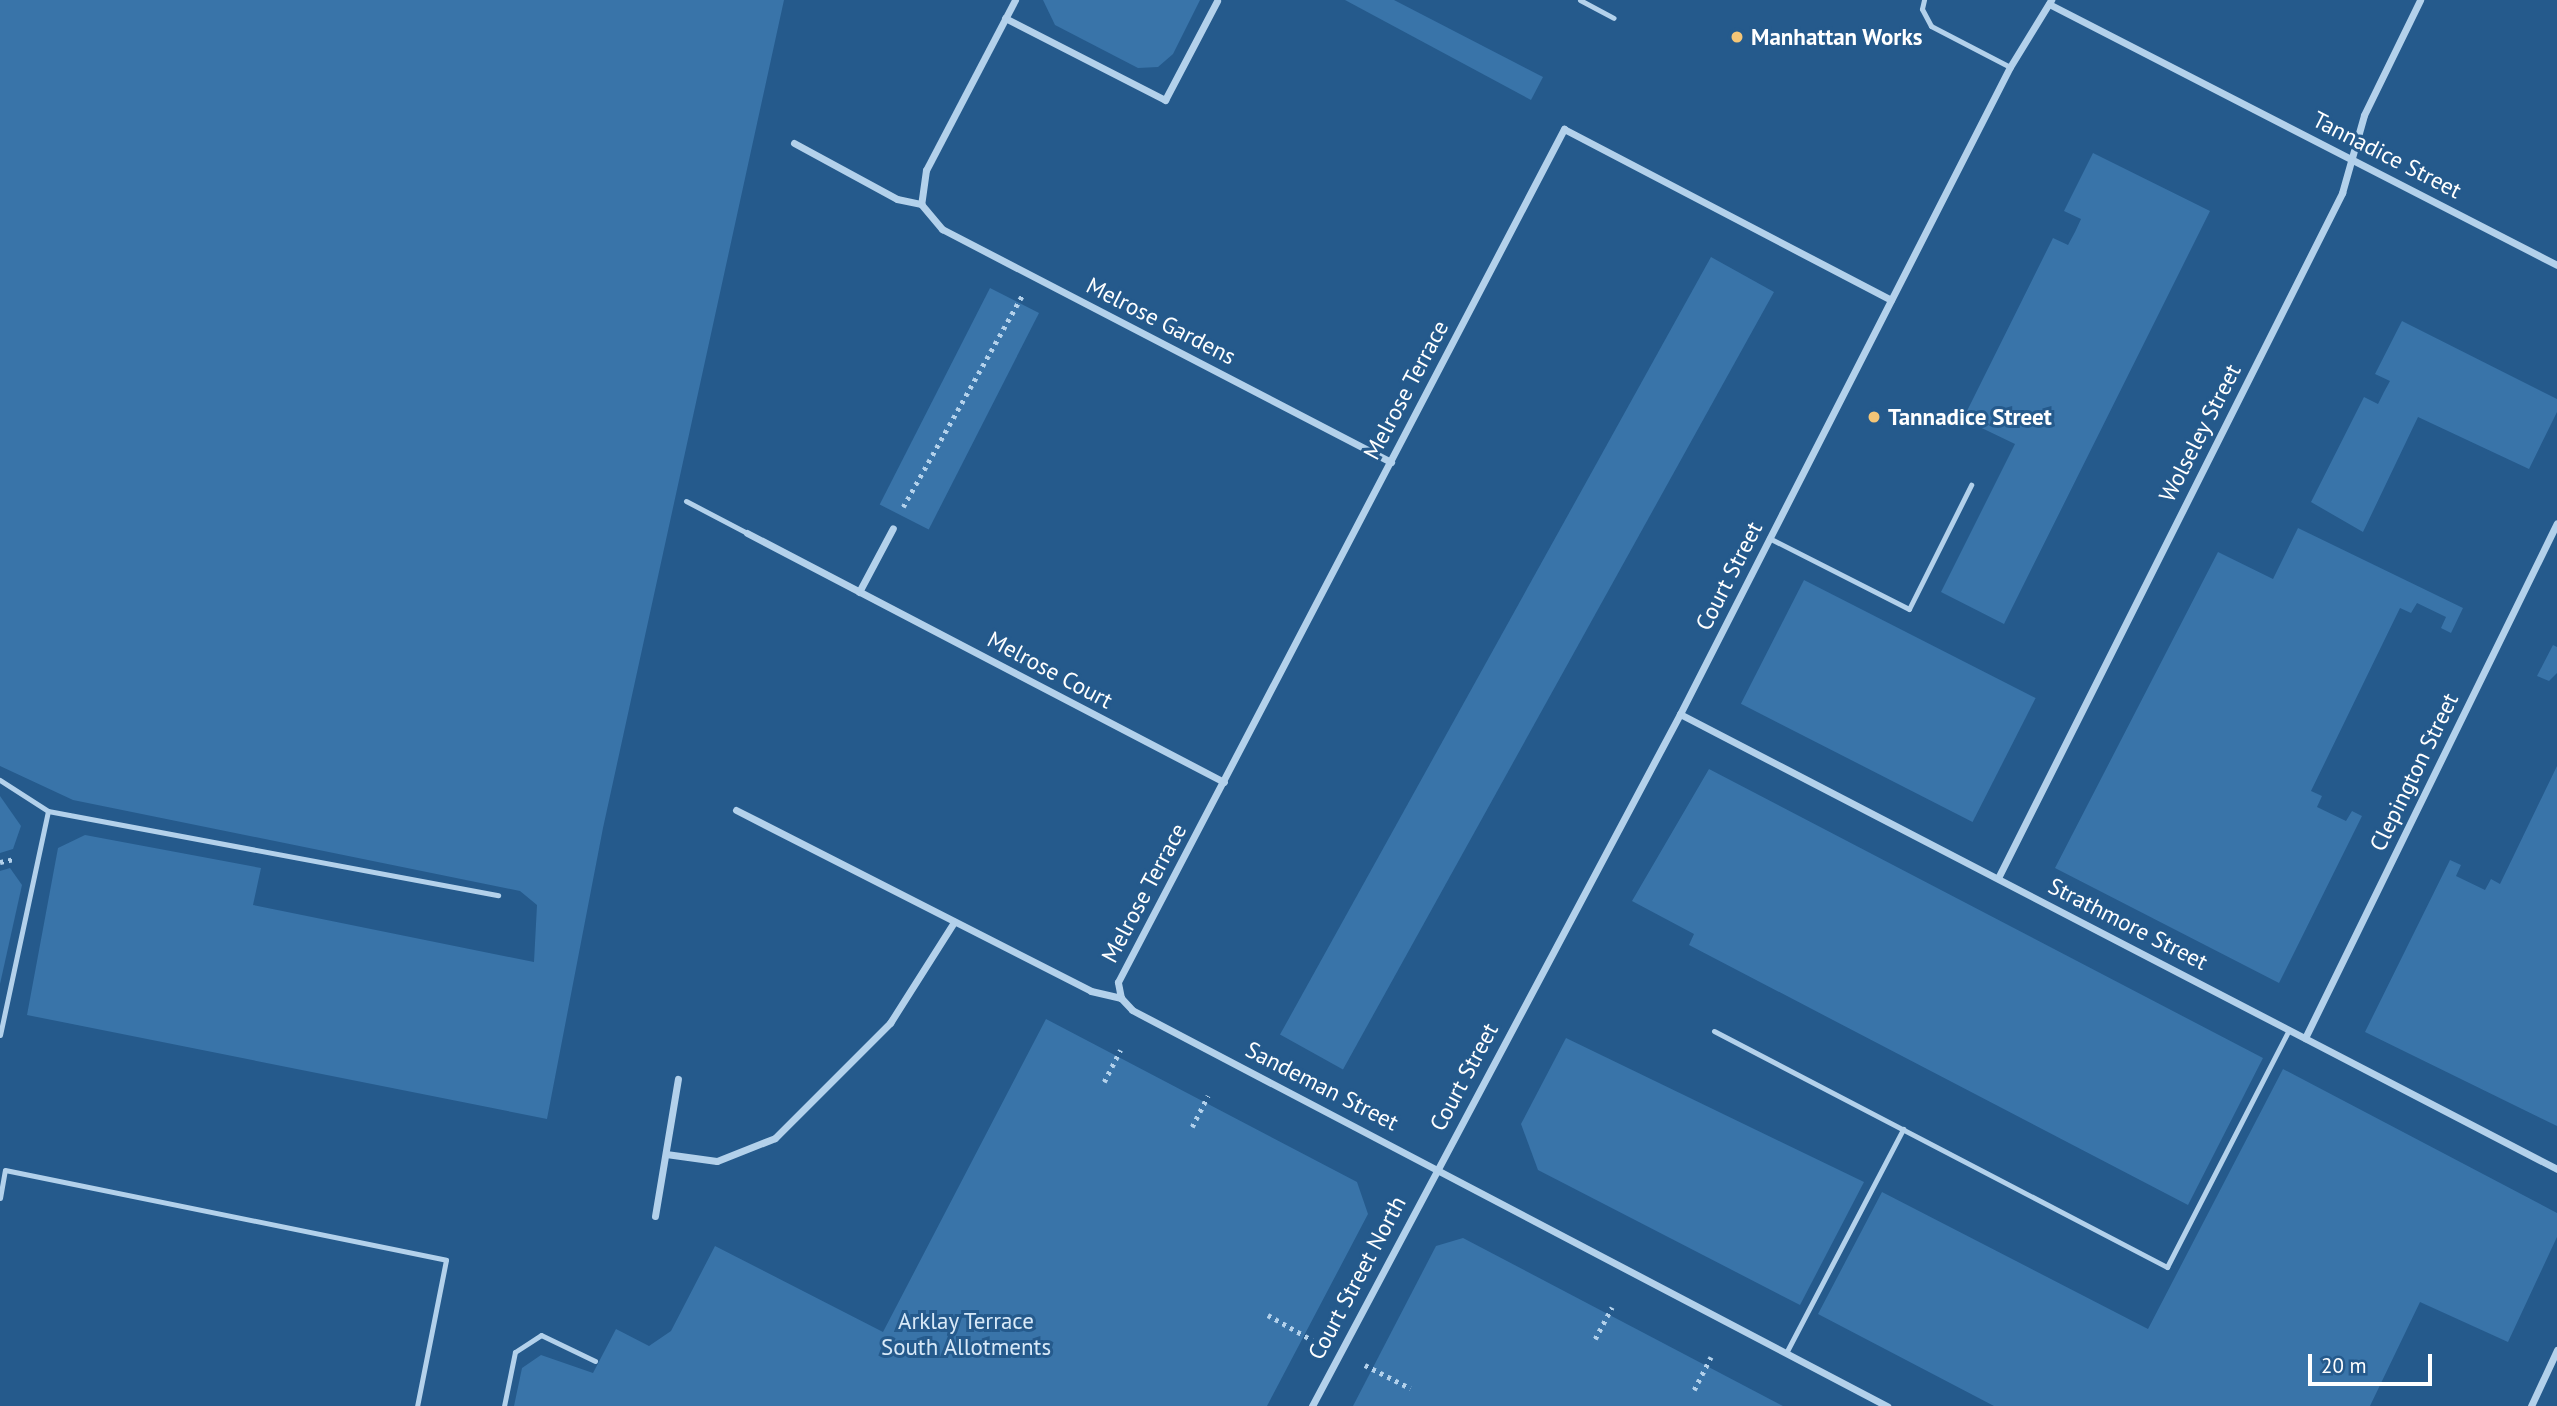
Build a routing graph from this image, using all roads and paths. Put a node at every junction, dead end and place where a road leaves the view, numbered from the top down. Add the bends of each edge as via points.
1 (1015, 0) edge
2 (1580, 0) edge
3 (1924, 0) edge
4 (2420, 0) edge
5 (1216, 1) edge
6 (2050, 2) edge
7 (1005, 18) junction
8 (1614, 18) dead end
9 (2010, 67) junction
10 (794, 143) dead end
11 (2352, 159) junction
12 (921, 204) junction
13 (2557, 265) edge
14 (1032, 277) junction
15 (1891, 300) junction
16 (1391, 462) junction
17 (1971, 485) dead end
18 (686, 501) dead end
19 (2557, 523) edge
20 (892, 528) joint
21 (747, 533) joint
22 (1769, 538) junction
23 (859, 592) junction
24 (1680, 714) junction
25 (0, 780) edge
26 (1224, 782) junction
27 (736, 810) dead end
28 (48, 811) junction
29 (1998, 878) junction
30 (498, 895) dead end
31 (954, 922) junction
32 (1121, 998) junction
33 (2290, 1030) junction
34 (1714, 1031) dead end
35 (0, 1035) edge
36 (2305, 1038) junction
37 (1120, 1050) dead end
38 (678, 1079) dead end
39 (1104, 1082) dead end
40 (1208, 1096) dead end
41 (1192, 1127) dead end
42 (1903, 1129) junction
43 (667, 1154) junction
44 (1437, 1168) junction
45 (2557, 1169) edge
46 (0, 1198) edge
47 (655, 1216) dead end
48 (1612, 1307) dead end
49 (1268, 1315) dead end
50 (1312, 1339) dead end
51 (1595, 1339) dead end
52 (2557, 1350) edge
53 (1786, 1353) junction
54 (1711, 1357) dead end
55 (595, 1361) dead end
56 (1365, 1365) dead end
57 (1410, 1388) dead end
58 (1693, 1390) dead end
59 (417, 1406) edge
60 (504, 1406) edge
61 (1312, 1406) edge
62 (1887, 1406) edge
63 (2531, 1406) edge

1 - 7 street
2 - 8 lane
3 - 9 lane via 1922,9 1931,26
4 - 11 street, Wolseley Street via 2364,116
5 - 7 street via 1165,100
6 - 9 street, Court Street
6 - 11 street, Tannadice Street
7 - 12 street via 926,170
9 - 15 street, Court Street
10 - 12 street via 897,199
11 - 13 street, Tannadice Street
11 - 29 street, Wolseley Street via 2342,193
12 - 14 street, Melrose Gardens via 942,229
14 - 16 street, Melrose Gardens
14 - 20 path
15 - 16 street, Melrose Terrace via 1564,129
15 - 22 street, Court Street
16 - 26 street, Melrose Terrace
17 - 22 lane via 1909,609
18 - 21 lane
19 - 36 street, Clepington Street
20 - 23 street
21 - 23 street, Melrose Court
22 - 24 street, Court Street
23 - 26 street, Melrose Court
24 - 29 street, Strathmore Street
24 - 44 street, Court Street
25 - 28 lane
26 - 32 street, Melrose Terrace via 1118,982
27 - 31 street, Sandeman Street
28 - 30 lane
28 - 35 lane
29 - 33 street, Strathmore Street
31 - 32 street, Sandeman Street via 1091,990
31 - 43 street via 890,1023 775,1138 718,1161
32 - 44 street, Sandeman Street via 1132,1010
33 - 36 street, Strathmore Street
33 - 42 lane via 2167,1267
34 - 42 lane
36 - 45 street, Strathmore Street
37 - 39 path
38 - 43 street
40 - 41 path
42 - 53 lane
43 - 47 street
44 - 53 street, Sandeman Street
44 - 61 street, Court Street North
46 - 59 lane via 5,1170 446,1260
48 - 51 path
49 - 50 path
52 - 63 street
53 - 62 street, Sandeman Street
54 - 58 path
55 - 60 lane via 541,1335 515,1352
56 - 57 path

